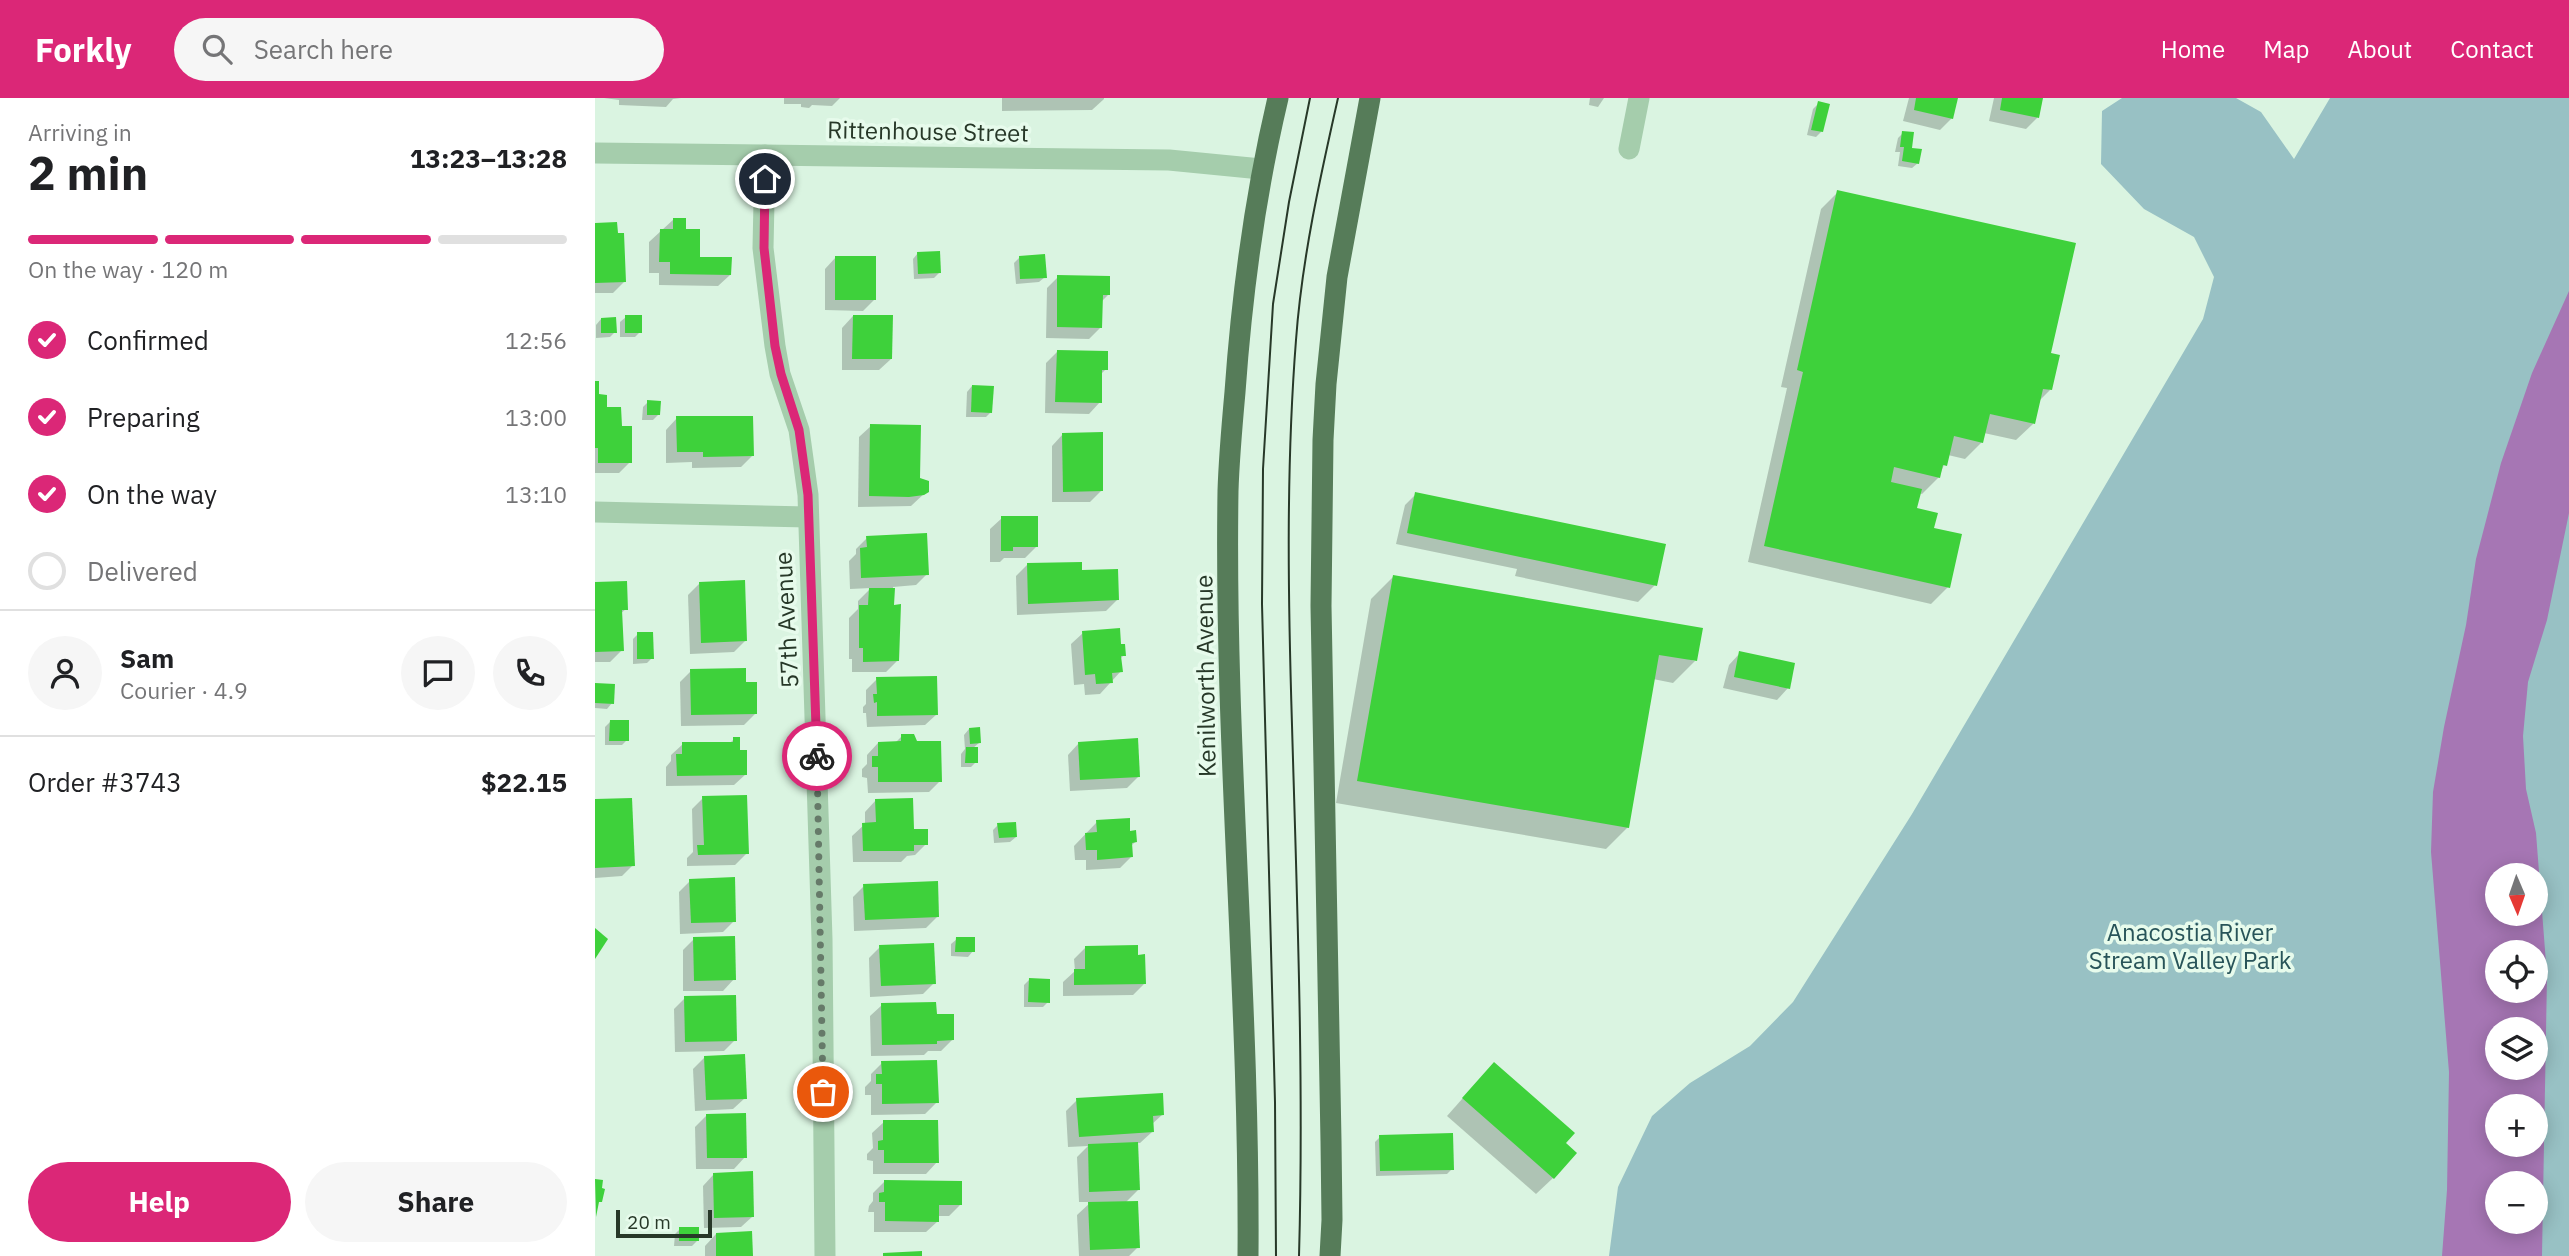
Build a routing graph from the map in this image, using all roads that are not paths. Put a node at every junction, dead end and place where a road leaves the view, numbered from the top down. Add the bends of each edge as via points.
1 (1278, 98) edge
2 (1370, 98) edge
3 (1639, 98) edge
4 (1629, 149) dead end
5 (595, 153) edge
6 (765, 155) junction
7 (1261, 169) junction
8 (595, 512) edge
9 (808, 517) junction
10 (825, 1256) edge
11 (1248, 1256) edge
12 (1330, 1256) edge

1 - 7 main road, Kenilworth Avenue
2 - 12 main road via 1337,277 1325,384 1321,606
3 - 4 street
5 - 6 street, Rittenhouse Street
6 - 7 street, Rittenhouse Street via 1169,159
6 - 9 street, 57th Avenue via 764,248 775,346 799,430
7 - 11 main road, Kenilworth Avenue via 1242,304 1228,489
8 - 9 street
9 - 10 street, 57th Avenue via 817,733

